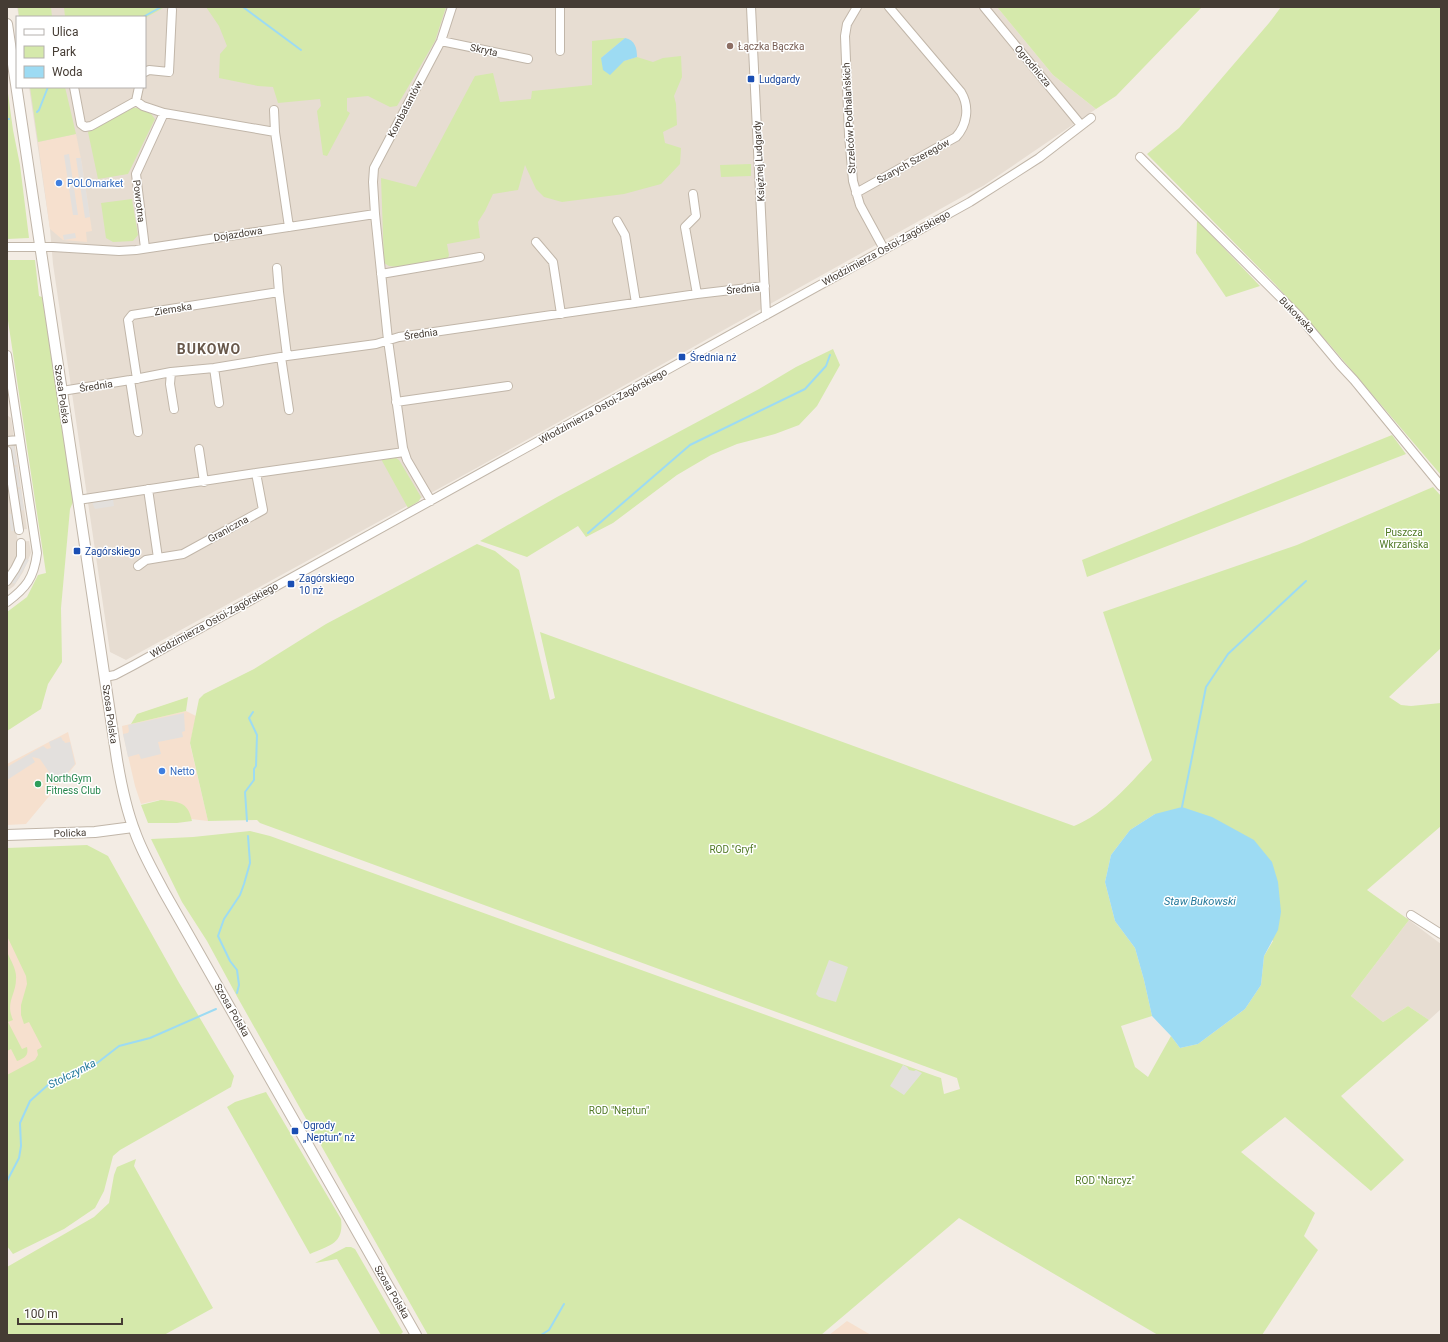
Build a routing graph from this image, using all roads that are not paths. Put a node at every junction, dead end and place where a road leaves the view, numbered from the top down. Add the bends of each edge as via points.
1 (452, 7) edge
2 (560, 7) edge
3 (751, 7) edge
4 (856, 7) edge
5 (889, 7) edge
6 (984, 7) edge
7 (172, 10) dead end
8 (7, 24) edge
9 (441, 41) junction
10 (560, 51) dead end
11 (528, 59) dead end
12 (146, 72) edge
13 (16, 85) edge
14 (16, 88) edge
15 (74, 88) edge
16 (139, 88) edge
17 (136, 101) junction
18 (274, 110) dead end
19 (164, 113) junction
20 (1091, 118) dead end
21 (1081, 125) junction
22 (275, 132) junction
23 (1140, 157) dead end
24 (856, 193) junction
25 (693, 194) dead end
26 (375, 214) junction
27 (617, 221) dead end
28 (289, 227) junction
29 (536, 242) dead end
30 (7, 247) edge
31 (40, 247) junction
32 (145, 248) junction
33 (884, 249) junction
34 (480, 257) dead end
35 (277, 268) dead end
36 (381, 274) junction
37 (765, 286) junction
38 (279, 292) junction
39 (697, 294) junction
40 (636, 303) junction
41 (561, 314) junction
42 (766, 315) junction
43 (388, 340) junction
44 (7, 355) edge
45 (284, 357) junction
46 (8, 366) edge
47 (214, 368) junction
48 (171, 372) junction
49 (133, 379) junction
50 (508, 386) dead end
51 (62, 391) junction
52 (10, 402) edge
53 (396, 402) junction
54 (219, 403) dead end
55 (174, 409) dead end
56 (289, 410) dead end
57 (138, 432) dead end
58 (19, 440) junction
59 (7, 442) edge
60 (199, 449) dead end
61 (7, 450) edge
62 (404, 452) junction
63 (256, 473) junction
64 (204, 482) junction
65 (1441, 486) edge
66 (148, 489) junction
67 (78, 500) junction
68 (431, 501) junction
69 (32, 522) junction
70 (20, 542) dead end
71 (158, 558) junction
72 (138, 566) dead end
73 (7, 581) edge
74 (7, 602) edge
75 (105, 677) junction
76 (133, 827) junction
77 (7, 835) edge
78 (1411, 915) dead end
79 (1441, 934) edge
80 (416, 1335) edge

1 - 9 street, Kombatantów
2 - 10 street
3 - 37 street, Księżnej Ludgardy
4 - 24 street, Strzelców Podhalańskich via 847,24 845,36 849,135
5 - 24 street, Szarych Szeregów via 961,92 966,102 966,116 956,137
6 - 21 street, Ogrodnicza
7 - 12 street via 170,72
8 - 13 street, Szosa Polska
9 - 11 street, Skryta
9 - 26 street, Kombatantów via 374,168 372,182
14 - 31 street, Szosa Polska
15 - 17 street via 81,124 85,127
16 - 17 street
17 - 19 street
18 - 22 street
19 - 22 street
19 - 32 street, Powrotna via 136,174
20 - 21 street, Włodzimierza Ostoi-Zagórskiego
21 - 33 street, Włodzimierza Ostoi-Zagórskiego via 993,188
22 - 28 street
23 - 65 street, Bukowska via 1299,316
24 - 33 street, Strzelców Podhalańskich via 864,214
25 - 39 street via 696,216 685,227
26 - 28 street, Dojazdowa
26 - 36 street
27 - 40 street via 625,235
28 - 32 street, Dojazdowa
29 - 41 street via 553,262
30 - 31 street, Dojazdowa
31 - 32 street, Dojazdowa via 119,251
31 - 51 street, Szosa Polska
33 - 42 street, Włodzimierza Ostoi-Zagórskiego
34 - 36 street
35 - 38 street
36 - 43 street
37 - 39 street, Średnia
37 - 42 street, Księżnej Ludgardy
38 - 45 street
38 - 49 street, Ziemska via 132,315 128,320
39 - 40 street, Średnia
40 - 41 street, Średnia
41 - 43 street, Średnia
42 - 68 street, Włodzimierza Ostoi-Zagórskiego
43 - 45 street, Średnia via 376,344
43 - 53 street
44 - 46 street
45 - 47 street, Średnia
45 - 56 street
46 - 52 street
47 - 48 street, Średnia
47 - 54 street
48 - 49 street, Średnia
48 - 55 street
49 - 51 street, Średnia
49 - 57 street
50 - 53 street
51 - 67 street, Szosa Polska
52 - 58 street
53 - 62 street
58 - 59 street
58 - 69 street
60 - 64 street
61 - 69 street via 18,527
62 - 63 street
62 - 68 street
63 - 64 street
63 - 71 street, Graniczna via 263,510 183,554
64 - 66 street
66 - 67 street
66 - 71 street
67 - 75 street, Szosa Polska
68 - 75 street, Włodzimierza Ostoi-Zagórskiego via 117,674
69 - 74 street via 37,553 35,568 25,587
70 - 73 street via 21,557
71 - 72 street, Graniczna via 146,560
75 - 76 street, Szosa Polska via 120,779
76 - 77 street, Policka via 100,832
76 - 80 street, Szosa Polska via 160,884
78 - 79 street

